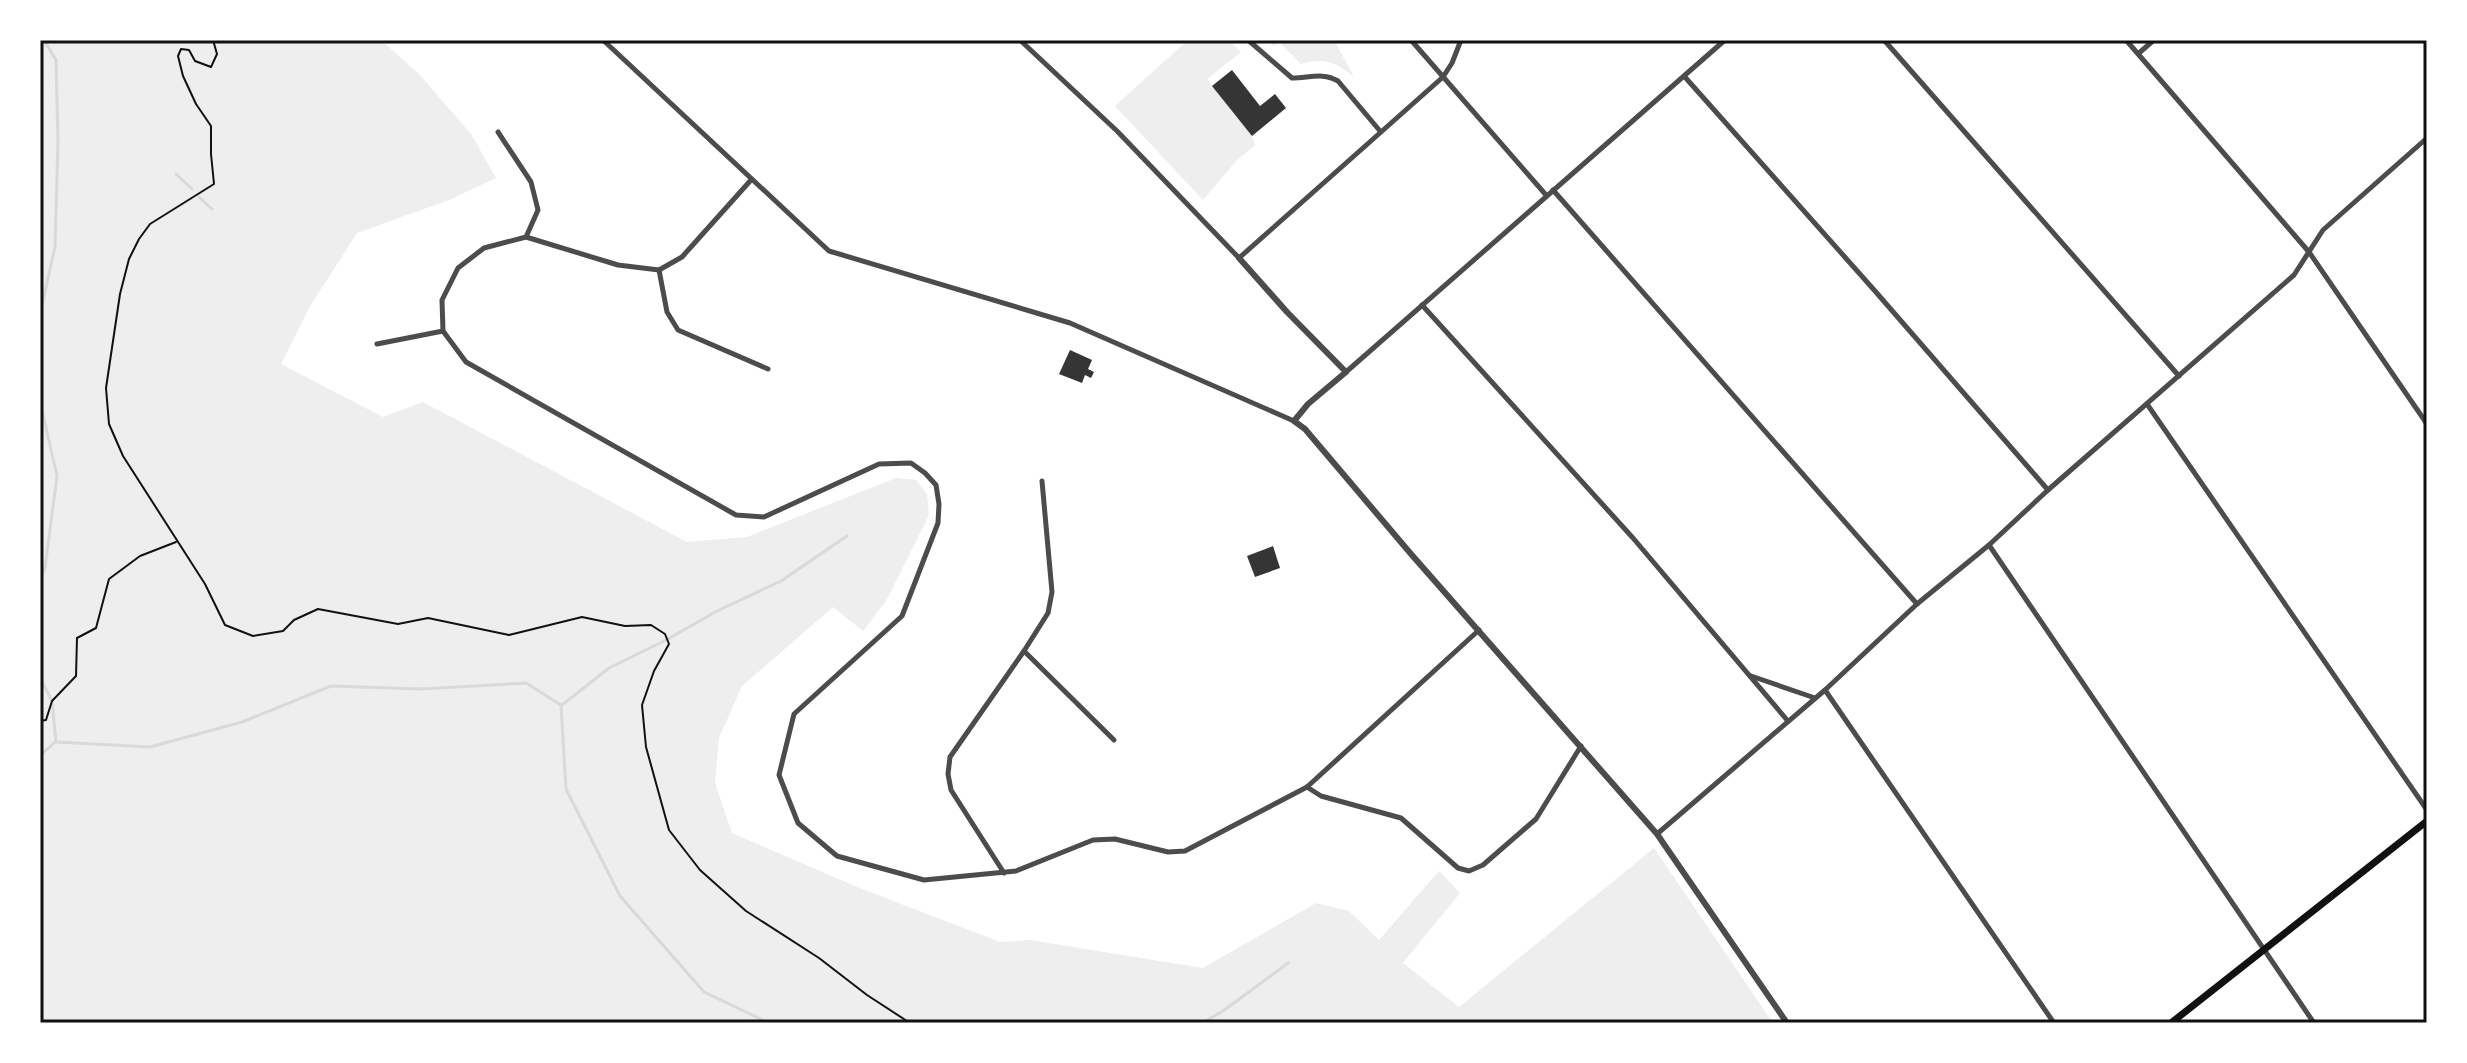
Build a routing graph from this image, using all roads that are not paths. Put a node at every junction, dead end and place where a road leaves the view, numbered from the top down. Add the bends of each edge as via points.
1 (603, 40) edge
2 (1020, 40) edge
3 (1248, 40) edge
4 (1411, 40) edge
5 (1461, 40) edge
6 (1725, 40) edge
7 (1884, 40) edge
8 (2126, 40) edge
9 (2154, 40) edge
10 (2139, 53) junction
11 (1684, 76) junction
12 (1443, 77) junction
13 (1380, 131) junction
14 (498, 132) dead end
15 (2427, 138) edge
16 (751, 180) junction
17 (1553, 190) junction
18 (1546, 195) junction
19 (526, 237) junction
20 (2309, 252) junction
21 (1239, 258) junction
22 (659, 270) junction
23 (1422, 305) junction
24 (443, 331) junction
25 (377, 344) dead end
26 (768, 369) dead end
27 (1346, 372) junction
28 (2179, 376) junction
29 (2147, 404) junction
30 (1294, 421) junction
31 (2427, 424) edge
32 (1042, 481) dead end
33 (2048, 490) junction
34 (1989, 545) junction
35 (1917, 604) junction
36 (1479, 630) junction
37 (1024, 651) junction
38 (1750, 675) junction
39 (1825, 690) junction
40 (1815, 698) junction
41 (1787, 720) junction
42 (1114, 740) dead end
43 (1581, 746) junction
44 (1307, 787) junction
45 (2427, 810) edge
46 (2426, 825) edge
47 (1657, 834) junction
48 (1004, 873) junction
49 (2265, 950) junction
50 (1787, 1023) edge
51 (2054, 1023) edge
52 (2171, 1023) edge
53 (2314, 1023) edge

1 - 16 street
2 - 21 street
3 - 13 street via 1292,78 1318,75 1338,81
4 - 12 street
5 - 12 street
6 - 11 street
7 - 28 street
8 - 10 street
9 - 10 street
10 - 20 street
11 - 17 street
11 - 33 street
12 - 13 street
12 - 18 street
13 - 21 street
14 - 19 street via 531,182 538,210
15 - 20 street via 2332,221
16 - 22 street via 682,257
16 - 30 street via 829,251 1070,323
17 - 18 street
17 - 35 street
18 - 23 street
19 - 22 street via 618,265
19 - 24 street via 484,248 458,268 442,300
20 - 28 street via 2294,275
20 - 31 street
21 - 27 street
22 - 26 street via 667,312 678,330
23 - 27 street
23 - 38 street
24 - 25 street
24 - 48 street via 466,362 736,515 764,517 879,464 911,463 925,473 936,485 938,523 902,616 794,714 779,775 798,823 837,856 924,880
27 - 30 street
28 - 29 street
29 - 33 street
29 - 45 street
30 - 36 street
32 - 37 street via 1052,592 1048,613
33 - 34 street
34 - 35 street
34 - 49 street
35 - 39 street
36 - 43 street
36 - 44 street
37 - 42 street
37 - 48 street via 950,757 948,774 951,790
38 - 40 street
38 - 41 street
39 - 40 street
39 - 51 street
40 - 41 street
41 - 47 street
43 - 44 street via 1536,819 1469,871 1458,868 1401,818 1321,796
43 - 47 street
44 - 48 street via 1185,851 1093,840
46 - 49 main road
47 - 50 street
49 - 52 main road
49 - 53 street

